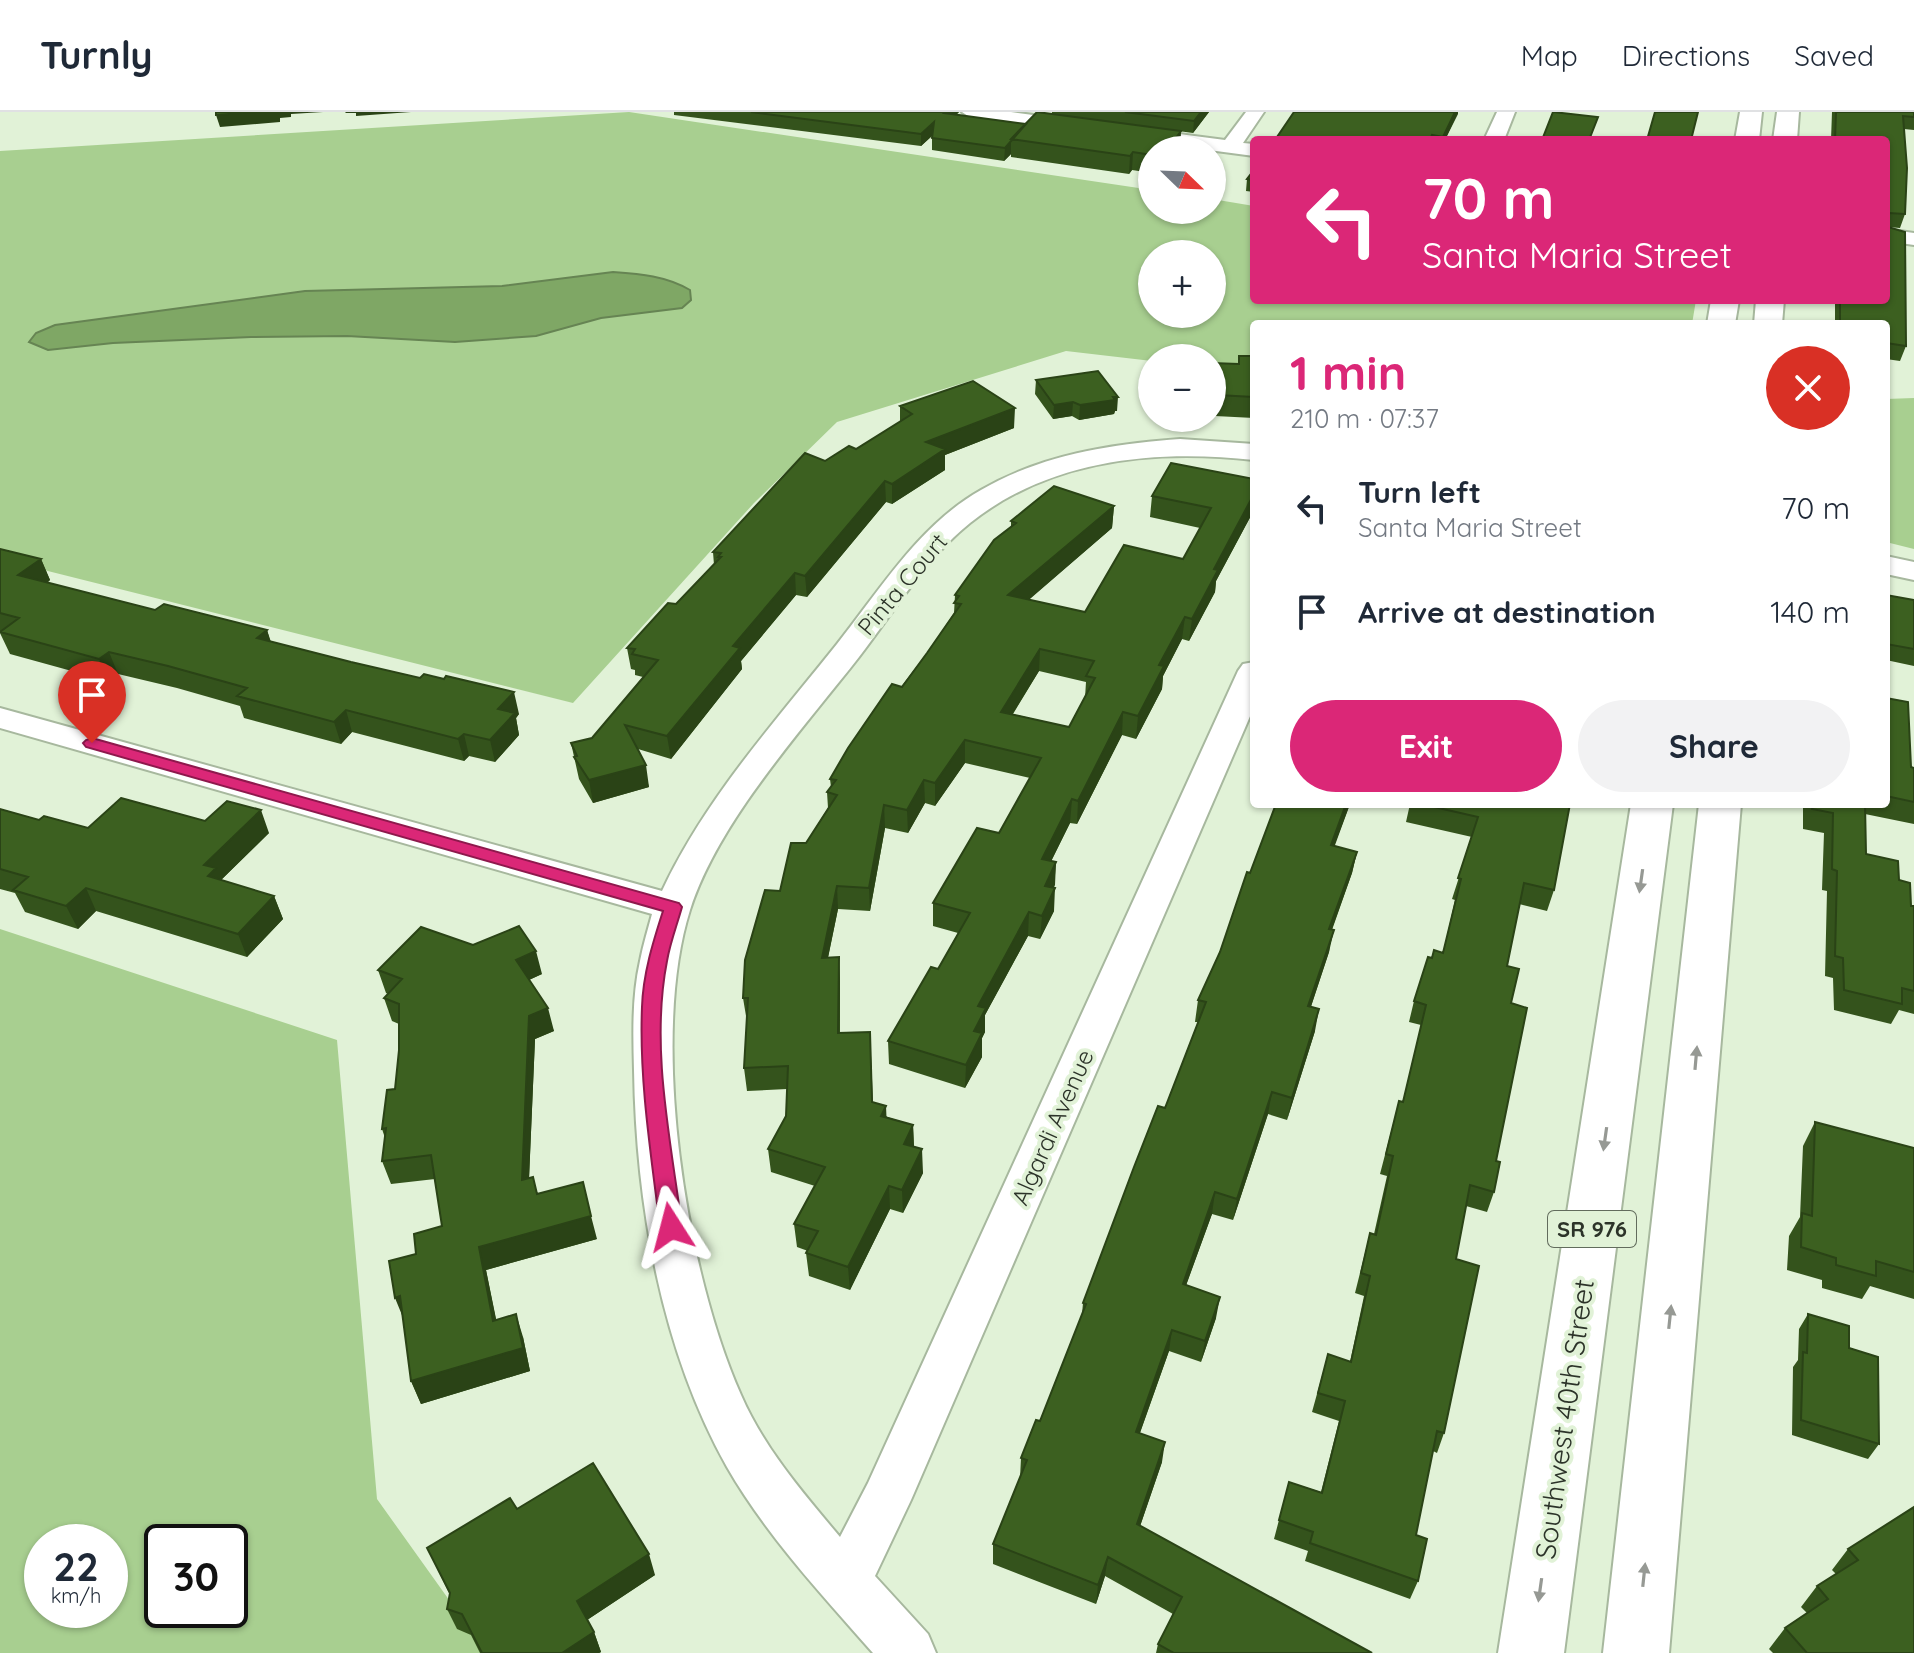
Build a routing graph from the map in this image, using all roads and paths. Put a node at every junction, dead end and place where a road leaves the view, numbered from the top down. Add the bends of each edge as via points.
1 (971, 112) edge
2 (1255, 112) edge
3 (1506, 112) edge
4 (1751, 112) edge
5 (1788, 112) edge
6 (1003, 114) edge
7 (1496, 136) edge
8 (1748, 136) edge
9 (1785, 136) edge
10 (1230, 147) junction
11 (1250, 150) edge
12 (1890, 236) edge
13 (1914, 239) edge
14 (1250, 452) edge
15 (1890, 566) edge
16 (1914, 571) edge
17 (1250, 680) edge
18 (0, 718) edge
19 (1651, 808) edge
20 (1720, 808) edge
21 (673, 907) junction
22 (845, 1582) junction
23 (909, 1653) edge
24 (1531, 1653) edge
25 (1636, 1653) edge

1 - 6 street
2 - 10 street
3 - 7 street
4 - 8 main road
5 - 9 main road
6 - 10 street
10 - 11 street
12 - 13 street
14 - 21 street, Pinta Court via 1179,449 1076,462 1013,484 963,515 917,562 748,781 710,837
15 - 16 street
17 - 22 street, Algardi Avenue
18 - 21 street
19 -> 24 main road, Southwest 40th Street / SR 976
25 -> 20 main road
21 - 22 street, Pinta Court via 657,961 652,1026 654,1091 677,1257 706,1366 727,1420 807,1537
22 - 23 street, Pinta Court

